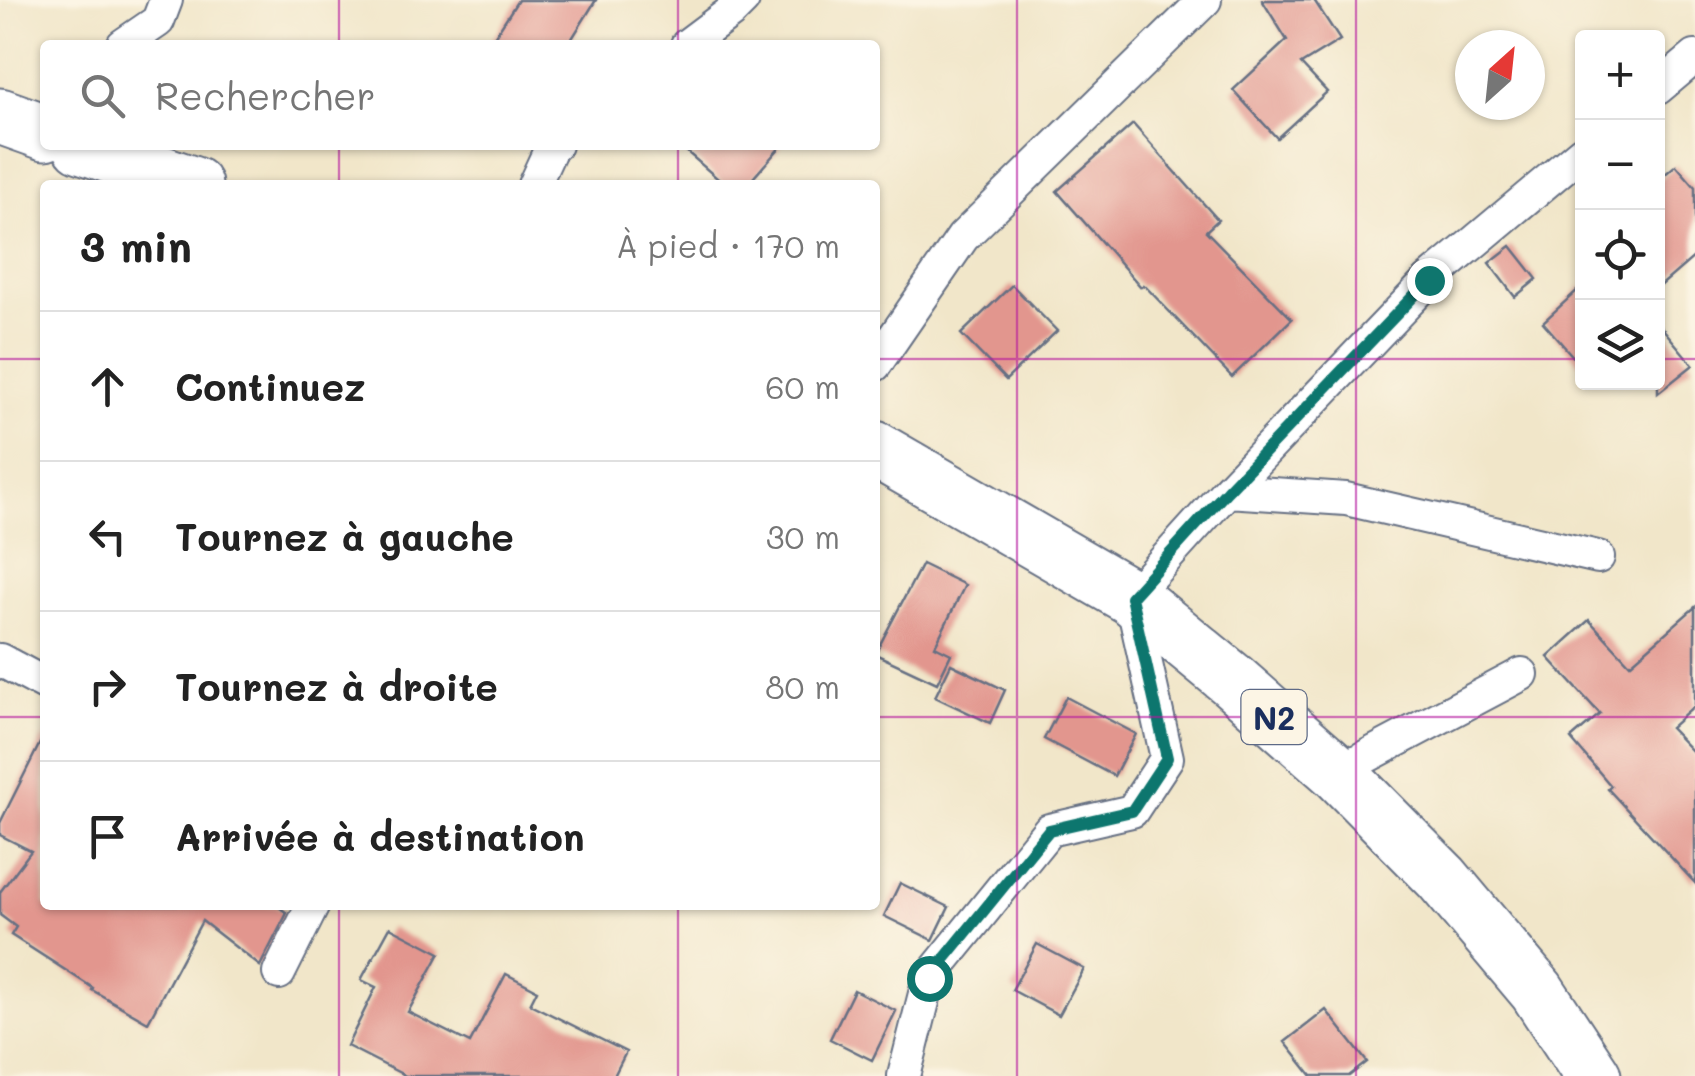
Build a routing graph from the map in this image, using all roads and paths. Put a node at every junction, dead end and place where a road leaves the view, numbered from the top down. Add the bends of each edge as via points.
1 (166, 0) edge
2 (743, 0) edge
3 (1205, 0) edge
4 (131, 40) edge
5 (695, 40) edge
6 (1695, 57) edge
7 (1665, 82) edge
8 (95, 150) edge
9 (552, 150) edge
10 (1575, 158) edge
11 (180, 180) edge
12 (536, 180) edge
13 (880, 358) edge
14 (880, 452) edge
15 (1227, 491) junction
16 (1598, 557) dead end
17 (1131, 597) junction
18 (0, 660) edge
19 (1522, 674) dead end
20 (40, 681) edge
21 (1336, 772) junction
22 (310, 910) edge
23 (278, 973) dead end
24 (904, 1076) edge
25 (1593, 1076) edge

1 - 4 street via 158,21
2 - 5 street
3 - 13 street via 963,236
6 - 7 street
8 - 11 highway
9 - 12 street
10 - 15 street via 1429,280
14 - 17 highway, N2
15 - 16 street via 1346,499
15 - 17 street
17 - 21 highway, N2
17 - 24 street via 1167,758 1132,811 1049,830 929,978
18 - 20 street
19 - 21 street
21 - 25 highway, N2 via 1442,878 1537,991
22 - 23 street

